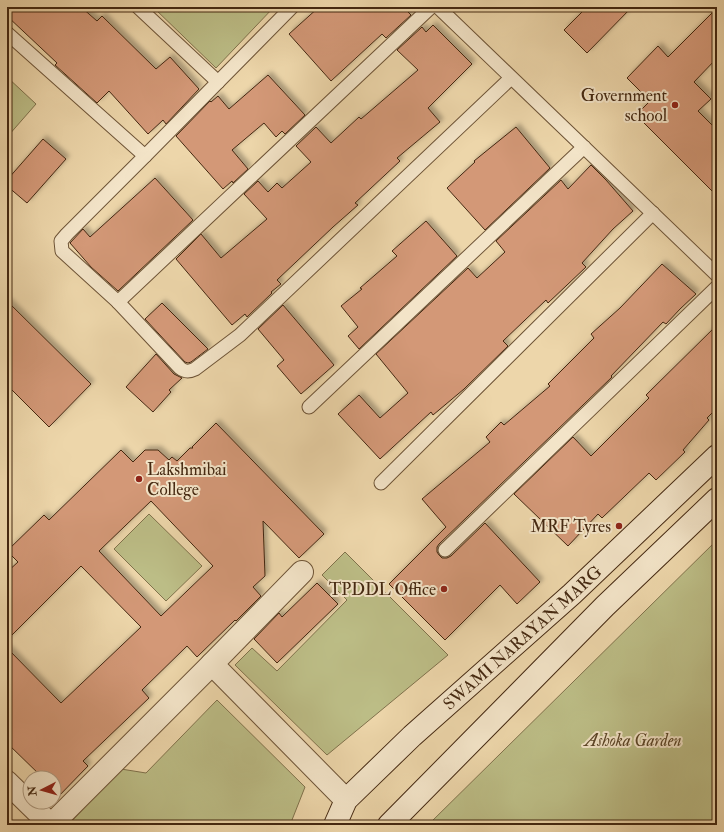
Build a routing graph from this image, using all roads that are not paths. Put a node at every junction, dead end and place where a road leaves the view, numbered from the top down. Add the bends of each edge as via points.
1 (138, 7) edge
2 (292, 7) edge
3 (432, 7) edge
4 (438, 7) edge
5 (7, 33) edge
6 (511, 78) junction
7 (218, 82) junction
8 (584, 147) junction
9 (145, 156) junction
10 (653, 213) junction
11 (717, 275) edge
12 (717, 287) edge
13 (118, 302) junction
14 (309, 407) dead end
15 (717, 456) edge
16 (381, 483) dead end
17 (717, 499) edge
18 (445, 550) dead end
19 (302, 572) dead end
20 (212, 664) junction
21 (7, 782) edge
22 (346, 800) junction
23 (51, 825) edge
24 (335, 825) edge
25 (389, 825) edge

1 - 7 lane
2 - 7 lane
3 - 13 lane
4 - 6 lane
5 - 9 lane
6 - 8 lane
6 - 13 lane via 240,335 195,369 184,371 180,368
7 - 9 lane
8 - 10 lane
8 - 14 lane
9 - 13 lane via 62,241 62,251
10 - 11 lane
10 - 16 lane
12 - 18 lane
15 - 22 main road, SWAMI NARAYAN MARG via 572,594 412,736
17 - 25 main road, SWAMI NARAYAN MARG via 605,606
19 - 20 main road
20 - 22 main road
20 - 23 main road
21 - 23 main road
22 - 24 main road, SWAMI NARAYAN MARG

